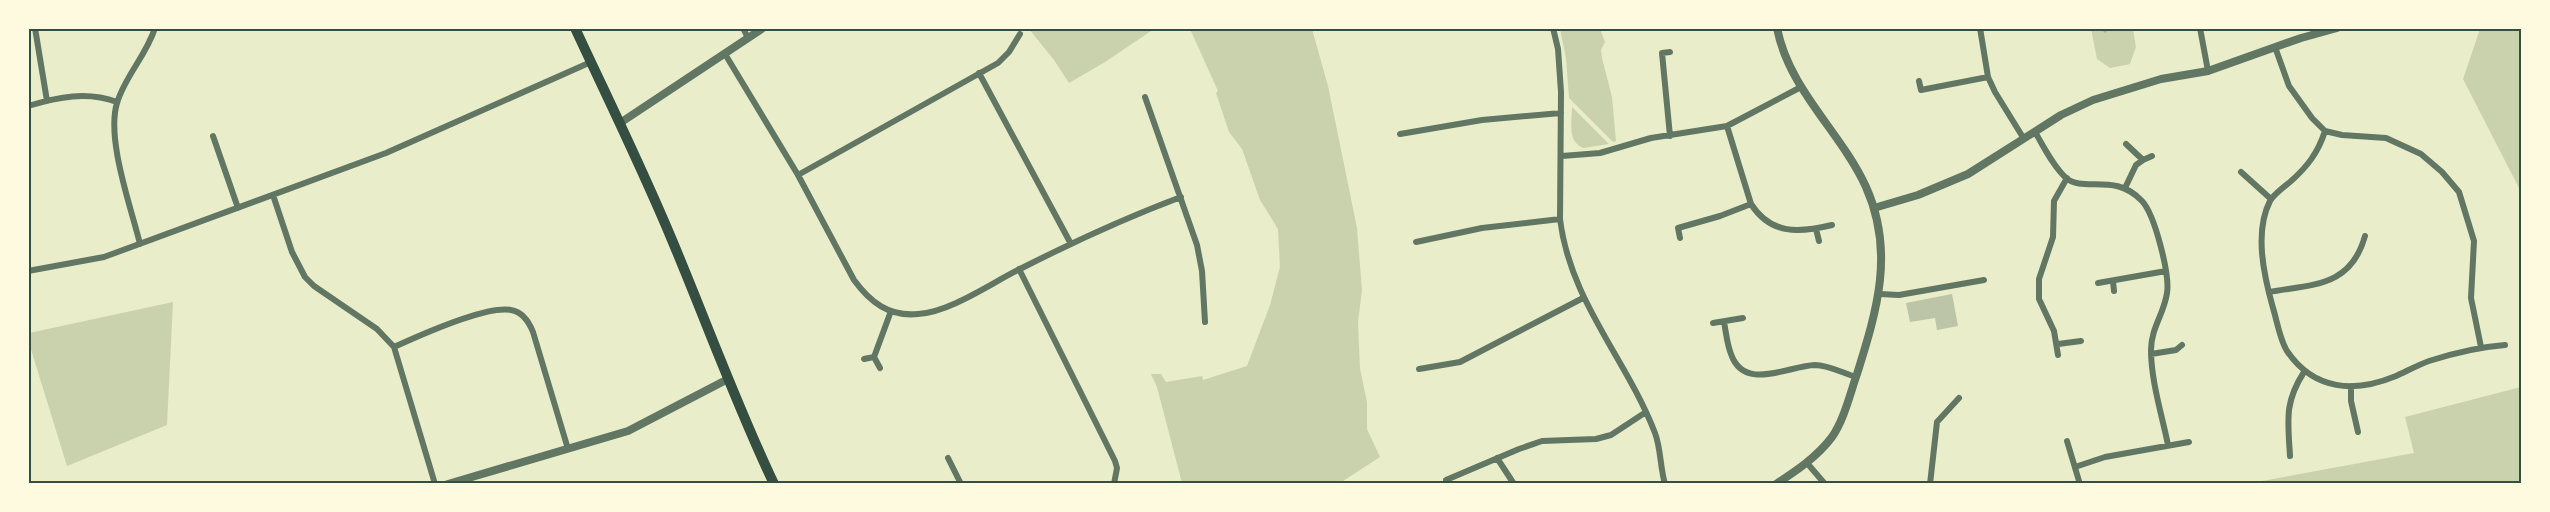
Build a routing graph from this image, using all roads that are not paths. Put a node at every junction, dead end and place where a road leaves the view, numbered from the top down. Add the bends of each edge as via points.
1 (35, 28) edge
2 (155, 28) edge
3 (575, 28) edge
4 (743, 28) edge
5 (763, 28) edge
6 (1553, 28) edge
7 (1777, 28) edge
8 (1980, 28) edge
9 (2200, 28) edge
10 (2337, 28) edge
11 (1020, 34) dead end
12 (748, 38) junction
13 (2275, 47) junction
14 (1670, 52) dead end
15 (725, 54) junction
16 (591, 62) junction
17 (2208, 71) junction
18 (980, 73) junction
19 (1988, 77) junction
20 (1919, 81) dead end
21 (1801, 87) junction
22 (1145, 97) dead end
23 (47, 101) junction
24 (117, 102) junction
25 (28, 106) edge
26 (1561, 113) junction
27 (620, 123) junction
28 (1727, 126) junction
29 (2325, 131) junction
30 (2035, 132) junction
31 (1400, 134) dead end
32 (213, 136) dead end
33 (1670, 136) junction
34 (2024, 139) junction
35 (2126, 144) dead end
36 (1562, 156) junction
37 (2152, 156) dead end
38 (2143, 160) junction
39 (2241, 172) dead end
40 (798, 175) junction
41 (2067, 178) junction
42 (2124, 188) junction
43 (273, 195) junction
44 (1181, 197) junction
45 (2271, 199) junction
46 (1751, 204) junction
47 (238, 208) junction
48 (1874, 208) junction
49 (1560, 219) junction
50 (1832, 225) dead end
51 (1816, 229) junction
52 (2365, 236) dead end
53 (1680, 238) dead end
54 (1819, 241) dead end
55 (1416, 242) dead end
56 (141, 244) junction
57 (1071, 244) junction
58 (1019, 269) junction
59 (28, 271) edge
60 (2166, 272) junction
61 (1984, 280) dead end
62 (2113, 280) junction
63 (2098, 283) dead end
64 (2114, 291) dead end
65 (2269, 292) junction
66 (1880, 294) junction
67 (1583, 298) junction
68 (891, 312) junction
69 (1743, 318) dead end
70 (1205, 322) dead end
71 (1724, 322) junction
72 (1713, 323) dead end
73 (2081, 341) dead end
74 (2058, 344) junction
75 (2182, 345) dead end
76 (2505, 345) dead end
77 (394, 347) junction
78 (2481, 347) junction
79 (2151, 354) junction
80 (2058, 355) dead end
81 (874, 357) junction
82 (864, 359) dead end
83 (879, 368) dead end
84 (1419, 369) dead end
85 (2304, 372) junction
86 (1856, 377) junction
87 (728, 379) junction
88 (2351, 386) junction
89 (1959, 398) dead end
90 (1646, 412) junction
91 (2358, 432) dead end
92 (2067, 441) dead end
93 (2189, 442) dead end
94 (2168, 445) junction
95 (568, 449) junction
96 (2290, 456) dead end
97 (948, 458) dead end
98 (1497, 458) junction
99 (1807, 463) junction
100 (2075, 467) junction
101 (2079, 481) dead end
102 (435, 483) edge
103 (447, 483) edge
104 (774, 483) edge
105 (961, 483) edge
106 (1114, 483) edge
107 (1448, 483) edge
108 (1514, 483) edge
109 (1665, 483) edge
110 (1776, 483) edge
111 (1825, 483) edge
112 (1930, 483) edge

1 - 23 street
2 - 24 street via 150,45
3 - 16 main road
4 - 12 street
5 - 12 street
6 - 26 street via 1560,68
7 - 21 street via 1781,47
8 - 19 street
9 - 17 street
10 - 13 street
11 - 18 street via 998,63
12 - 15 street
13 - 17 street
13 - 29 street via 2289,86
14 - 33 street via 1662,53
15 - 27 street
15 - 40 street
16 - 27 main road
16 - 43 street via 420,140
17 - 30 street via 2150,82 2093,100
18 - 40 street
18 - 57 street
19 - 20 street via 1921,90
19 - 34 street
21 - 28 street
21 - 48 street via 1865,185
22 - 44 street
23 - 24 street via 95,96
23 - 25 street
24 - 56 street via 114,139
26 - 31 street via 1482,120
26 - 36 street
27 - 87 main road
28 - 33 street
28 - 46 street
29 - 45 street via 2306,168
29 - 78 street via 2386,138 2421,154 2459,192 2474,241 2471,298
30 - 34 street
30 - 41 street
32 - 47 street
33 - 36 street via 1600,153
34 - 48 street via 1968,174
35 - 38 street
36 - 49 street
37 - 38 street
38 - 42 street
39 - 45 street
40 - 68 street via 854,280 865,295
41 - 42 street via 2081,184 2110,183
41 - 74 street via 2054,201 2053,237 2039,279 2039,299
42 - 60 street via 2142,201 2151,214
43 - 47 street
43 - 77 street via 292,252 305,277 377,329
44 - 57 street
44 - 70 street via 1202,271
45 - 65 street via 2261,249
46 - 51 street via 1768,224 1796,231
46 - 53 street via 1678,228
47 - 56 street
48 - 66 street via 1881,250
49 - 55 street via 1492,226
49 - 67 street via 1571,272
50 - 51 street
51 - 54 street
52 - 65 street via 2352,266 2330,281
56 - 59 street via 92,260
57 - 58 street
58 - 68 street via 930,313
58 - 106 street via 1114,461
60 - 62 street
60 - 79 street via 2167,295 2151,336
61 - 66 street via 1899,295
62 - 63 street
62 - 64 street
65 - 85 street via 2286,349
66 - 86 street
67 - 84 street via 1476,355 1443,367
67 - 90 street
68 - 81 street
69 - 71 street
71 - 72 street
71 - 86 street via 1731,355 1748,374 1817,365
73 - 74 street
74 - 80 street
75 - 79 street via 2176,350
76 - 78 street
77 - 95 street via 444,325 509,309 518,312 533,332
77 - 102 street
78 - 88 street via 2427,362 2394,377
79 - 94 street
81 - 82 street
81 - 83 street
85 - 88 street via 2329,385
85 - 96 street via 2293,390 2288,412
86 - 99 street via 1833,435
87 - 95 street via 628,431
87 - 104 main road
88 - 91 street
89 - 112 street via 1937,422
90 - 98 street via 1611,435 1542,441
90 - 109 street via 1656,436
92 - 100 street
93 - 94 street
94 - 100 street
95 - 103 street
97 - 105 street
98 - 107 street via 1446,480
98 - 108 street
99 - 110 street
99 - 111 street
100 - 101 street

